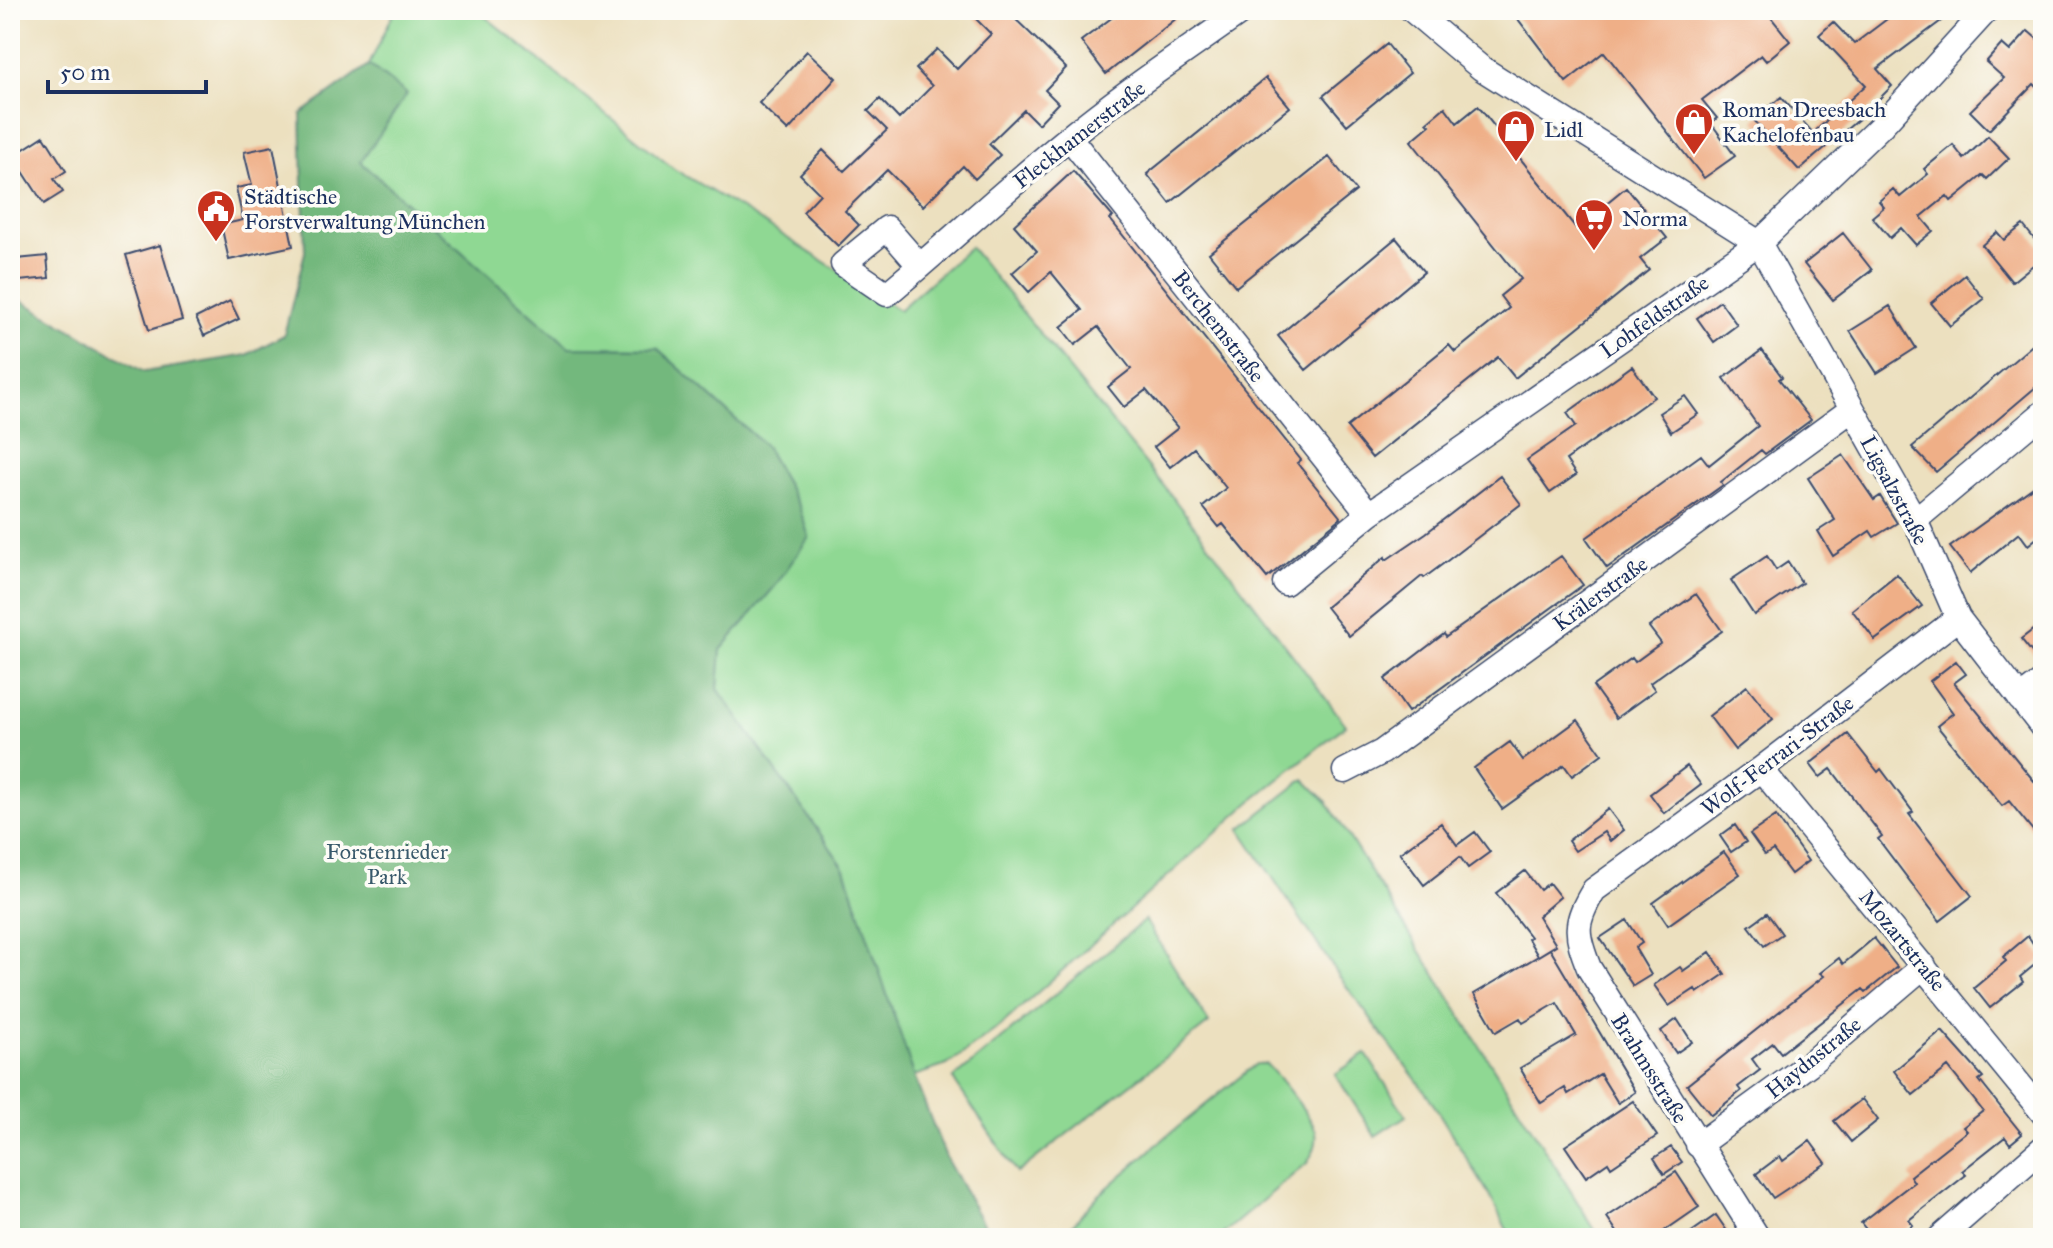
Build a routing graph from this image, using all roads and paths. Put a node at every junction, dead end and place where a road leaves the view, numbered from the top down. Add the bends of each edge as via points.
1 (1244, 10) edge
2 (1412, 10) edge
3 (1987, 10) edge
4 (1069, 137) junction
5 (1759, 243) junction
6 (920, 266) dead end
7 (1851, 410) junction
8 (2043, 413) edge
9 (1369, 514) junction
10 (1915, 520) junction
11 (1285, 583) dead end
12 (1958, 618) junction
13 (2043, 681) edge
14 (2020, 699) junction
15 (2043, 728) edge
16 (1761, 769) junction
17 (1345, 771) dead end
18 (1594, 890) joint
19 (1924, 966) junction
20 (2043, 1113) edge
21 (1698, 1145) junction
22 (2043, 1148) edge
23 (1758, 1238) edge
24 (1940, 1238) edge

1 - 4 street, Fleckhamerstraße
2 - 5 street via 1481,68
3 - 5 street, Lohfeldstraße via 1883,124
4 - 6 street, Fleckhamerstraße
4 - 9 street, Berchemstraße
5 - 7 street, Ligsalzstraße
5 - 9 street, Lohfeldstraße
7 - 10 street, Ligsalzstraße
7 - 17 street, Krälerstraße via 1382,752
8 - 10 street
9 - 11 street, Lohfeldstraße
10 - 12 street, Ligsalzstraße
12 - 14 street, Ligsalzstraße
12 - 16 street, Wolf-Ferrari-Straße
13 - 14 street
14 - 15 street, Ligsalzstraße
16 - 18 street, Wolf-Ferrari-Straße
16 - 19 street, Mozartstraße
18 - 21 street, Brahmsstraße via 1580,912 1578,940 1589,968
19 - 20 street, Mozartstraße
19 - 21 street, Haydnstraße via 1809,1064
21 - 23 street, Brahmsstraße
22 - 24 street

